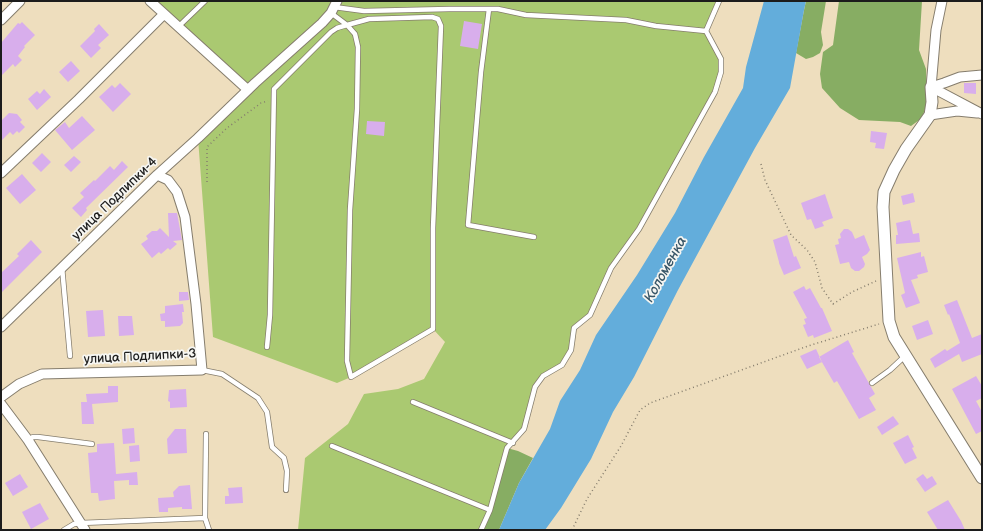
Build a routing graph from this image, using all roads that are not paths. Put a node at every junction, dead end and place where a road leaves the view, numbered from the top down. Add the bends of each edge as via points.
1 (20, 1) edge
2 (150, 1) edge
3 (205, 1) edge
4 (719, 1) edge
5 (942, 1) edge
6 (334, 7) edge
7 (489, 9) junction
8 (164, 14) junction
9 (1, 20) edge
10 (348, 25) junction
11 (178, 27) junction
12 (706, 31) junction
13 (982, 75) edge
14 (930, 87) junction
15 (248, 90) junction
16 (982, 114) edge
17 (930, 115) junction
18 (1, 173) edge
19 (157, 175) junction
20 (534, 237) dead end
21 (62, 267) junction
22 (1, 327) edge
23 (267, 347) dead end
24 (70, 356) dead end
25 (905, 356) junction
26 (202, 370) junction
27 (872, 383) dead end
28 (1, 397) edge
29 (413, 402) dead end
30 (1, 404) edge
31 (206, 434) dead end
32 (28, 440) junction
33 (513, 442) junction
34 (92, 444) dead end
35 (332, 446) dead end
36 (982, 478) edge
37 (286, 490) dead end
38 (490, 510) junction
39 (205, 518) junction
40 (83, 526) edge
41 (64, 530) edge
42 (209, 530) edge
43 (481, 530) edge

1 - 9 street
2 - 8 street
3 - 11 lane
4 - 12 lane
5 - 14 street
6 - 7 lane via 364,11
6 - 10 lane
6 - 15 street, улица Подлипки-4
7 - 12 lane via 526,15 626,20
7 - 20 lane via 468,225
8 - 11 street
8 - 18 street
10 - 10 lane via 369,19 432,17 438,19 441,26 432,228 433,329 351,377 347,361 350,210 357,109 358,47
10 - 23 lane via 331,32 274,89 270,315
11 - 15 street
12 - 33 lane via 721,59 721,72 715,92 639,229 610,268 590,315 574,328 571,350 562,365 543,376 535,387 524,428
13 - 14 street via 960,77
14 - 16 street
14 - 17 street
15 - 19 street, улица Подлипки-4
16 - 17 street via 957,111
17 - 25 street via 906,149 884,192 889,321 894,337
19 - 21 street, улица Подлипки-4
19 - 26 street, улица Подлипки-3 via 168,180 177,192 184,217
21 - 22 street, улица Подлипки-4
21 - 24 lane
25 - 27 lane
25 - 36 street
26 - 28 street, улица Подлипки-3 via 42,374 19,384
26 - 37 lane via 222,374 258,398 267,412 272,447 284,458 287,471
29 - 33 lane
30 - 32 street
31 - 39 lane
32 - 34 lane via 38,437
32 - 40 street
33 - 38 lane via 507,448
35 - 38 lane
38 - 43 lane
39 - 40 lane
39 - 42 lane
40 - 41 lane via 74,524

